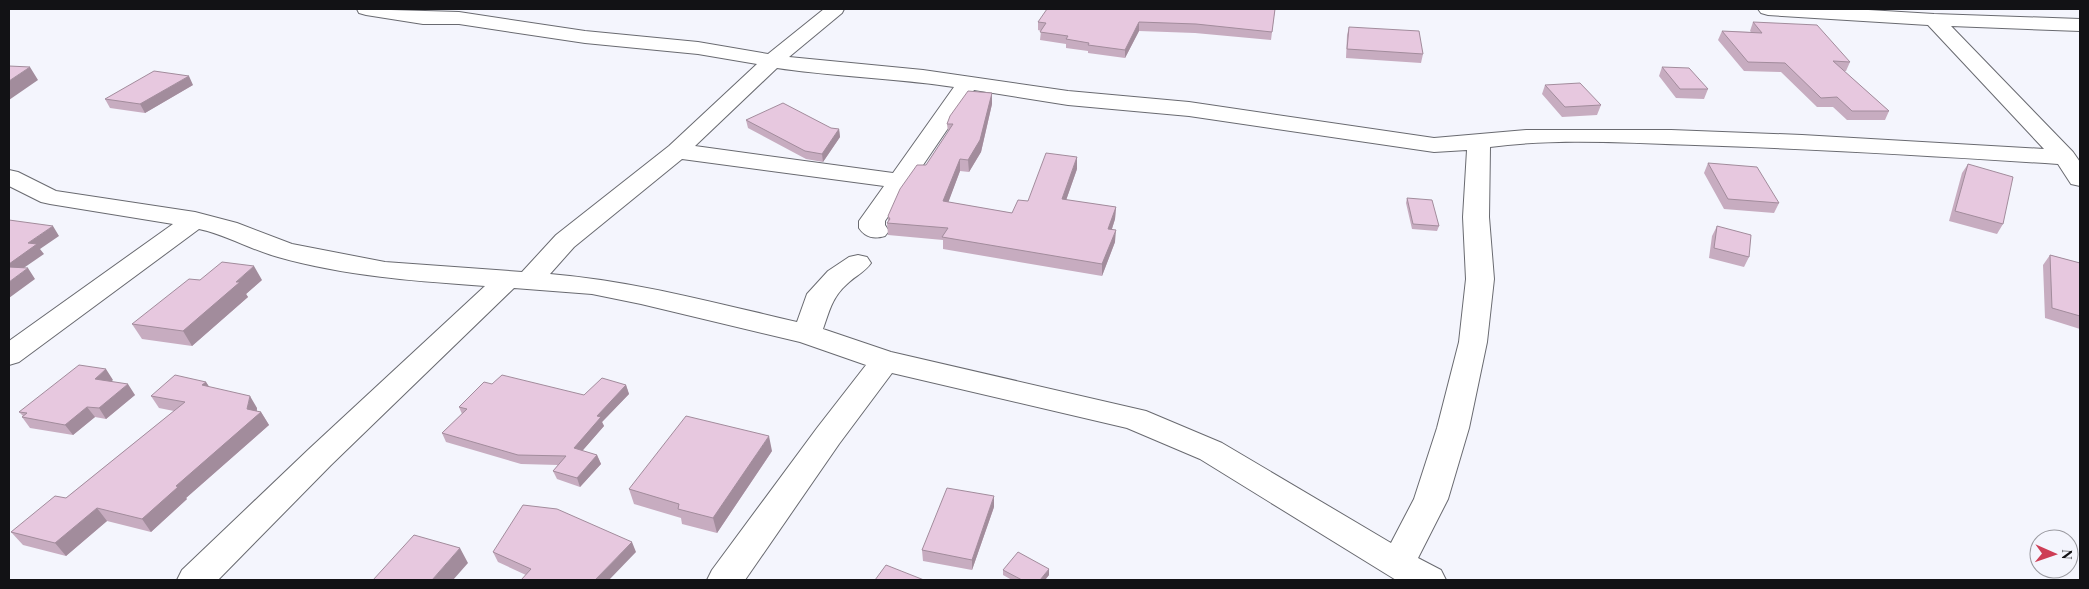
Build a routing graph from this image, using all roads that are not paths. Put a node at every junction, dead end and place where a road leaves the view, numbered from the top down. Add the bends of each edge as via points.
1 (366, 9) edge
2 (835, 9) edge
3 (1768, 9) edge
4 (1934, 20) junction
5 (2080, 25) edge
6 (772, 61) junction
7 (968, 83) junction
8 (1479, 142) junction
9 (677, 151) junction
10 (2065, 157) junction
11 (9, 177) edge
12 (2080, 179) edge
13 (900, 181) junction
14 (195, 220) junction
15 (876, 231) dead end
16 (858, 263) dead end
17 (517, 281) junction
18 (807, 334) junction
19 (9, 355) edge
20 (885, 361) junction
21 (1397, 564) junction
22 (196, 580) edge
23 (725, 580) edge
24 (1428, 580) edge

1 - 6 street via 698,48
2 - 6 street
3 - 4 street
4 - 5 street
4 - 10 street
6 - 7 street
6 - 9 street
7 - 8 street via 1068,98 1189,109 1434,144
7 - 13 street
8 - 10 street via 1529,136 1669,138 1859,144
8 - 21 street via 1476,217 1480,279 1473,342 1453,428 1431,498
9 - 13 street
9 - 17 street
10 - 12 street
11 - 14 street via 50,197
13 - 15 street via 872,221 872,228
14 - 17 street via 228,228 303,255 385,270
14 - 19 street
16 - 18 street via 820,294
17 - 18 street via 592,286
17 - 22 street via 320,457
18 - 20 street
20 - 21 street via 1135,419 1211,451
20 - 23 street
21 - 24 street

